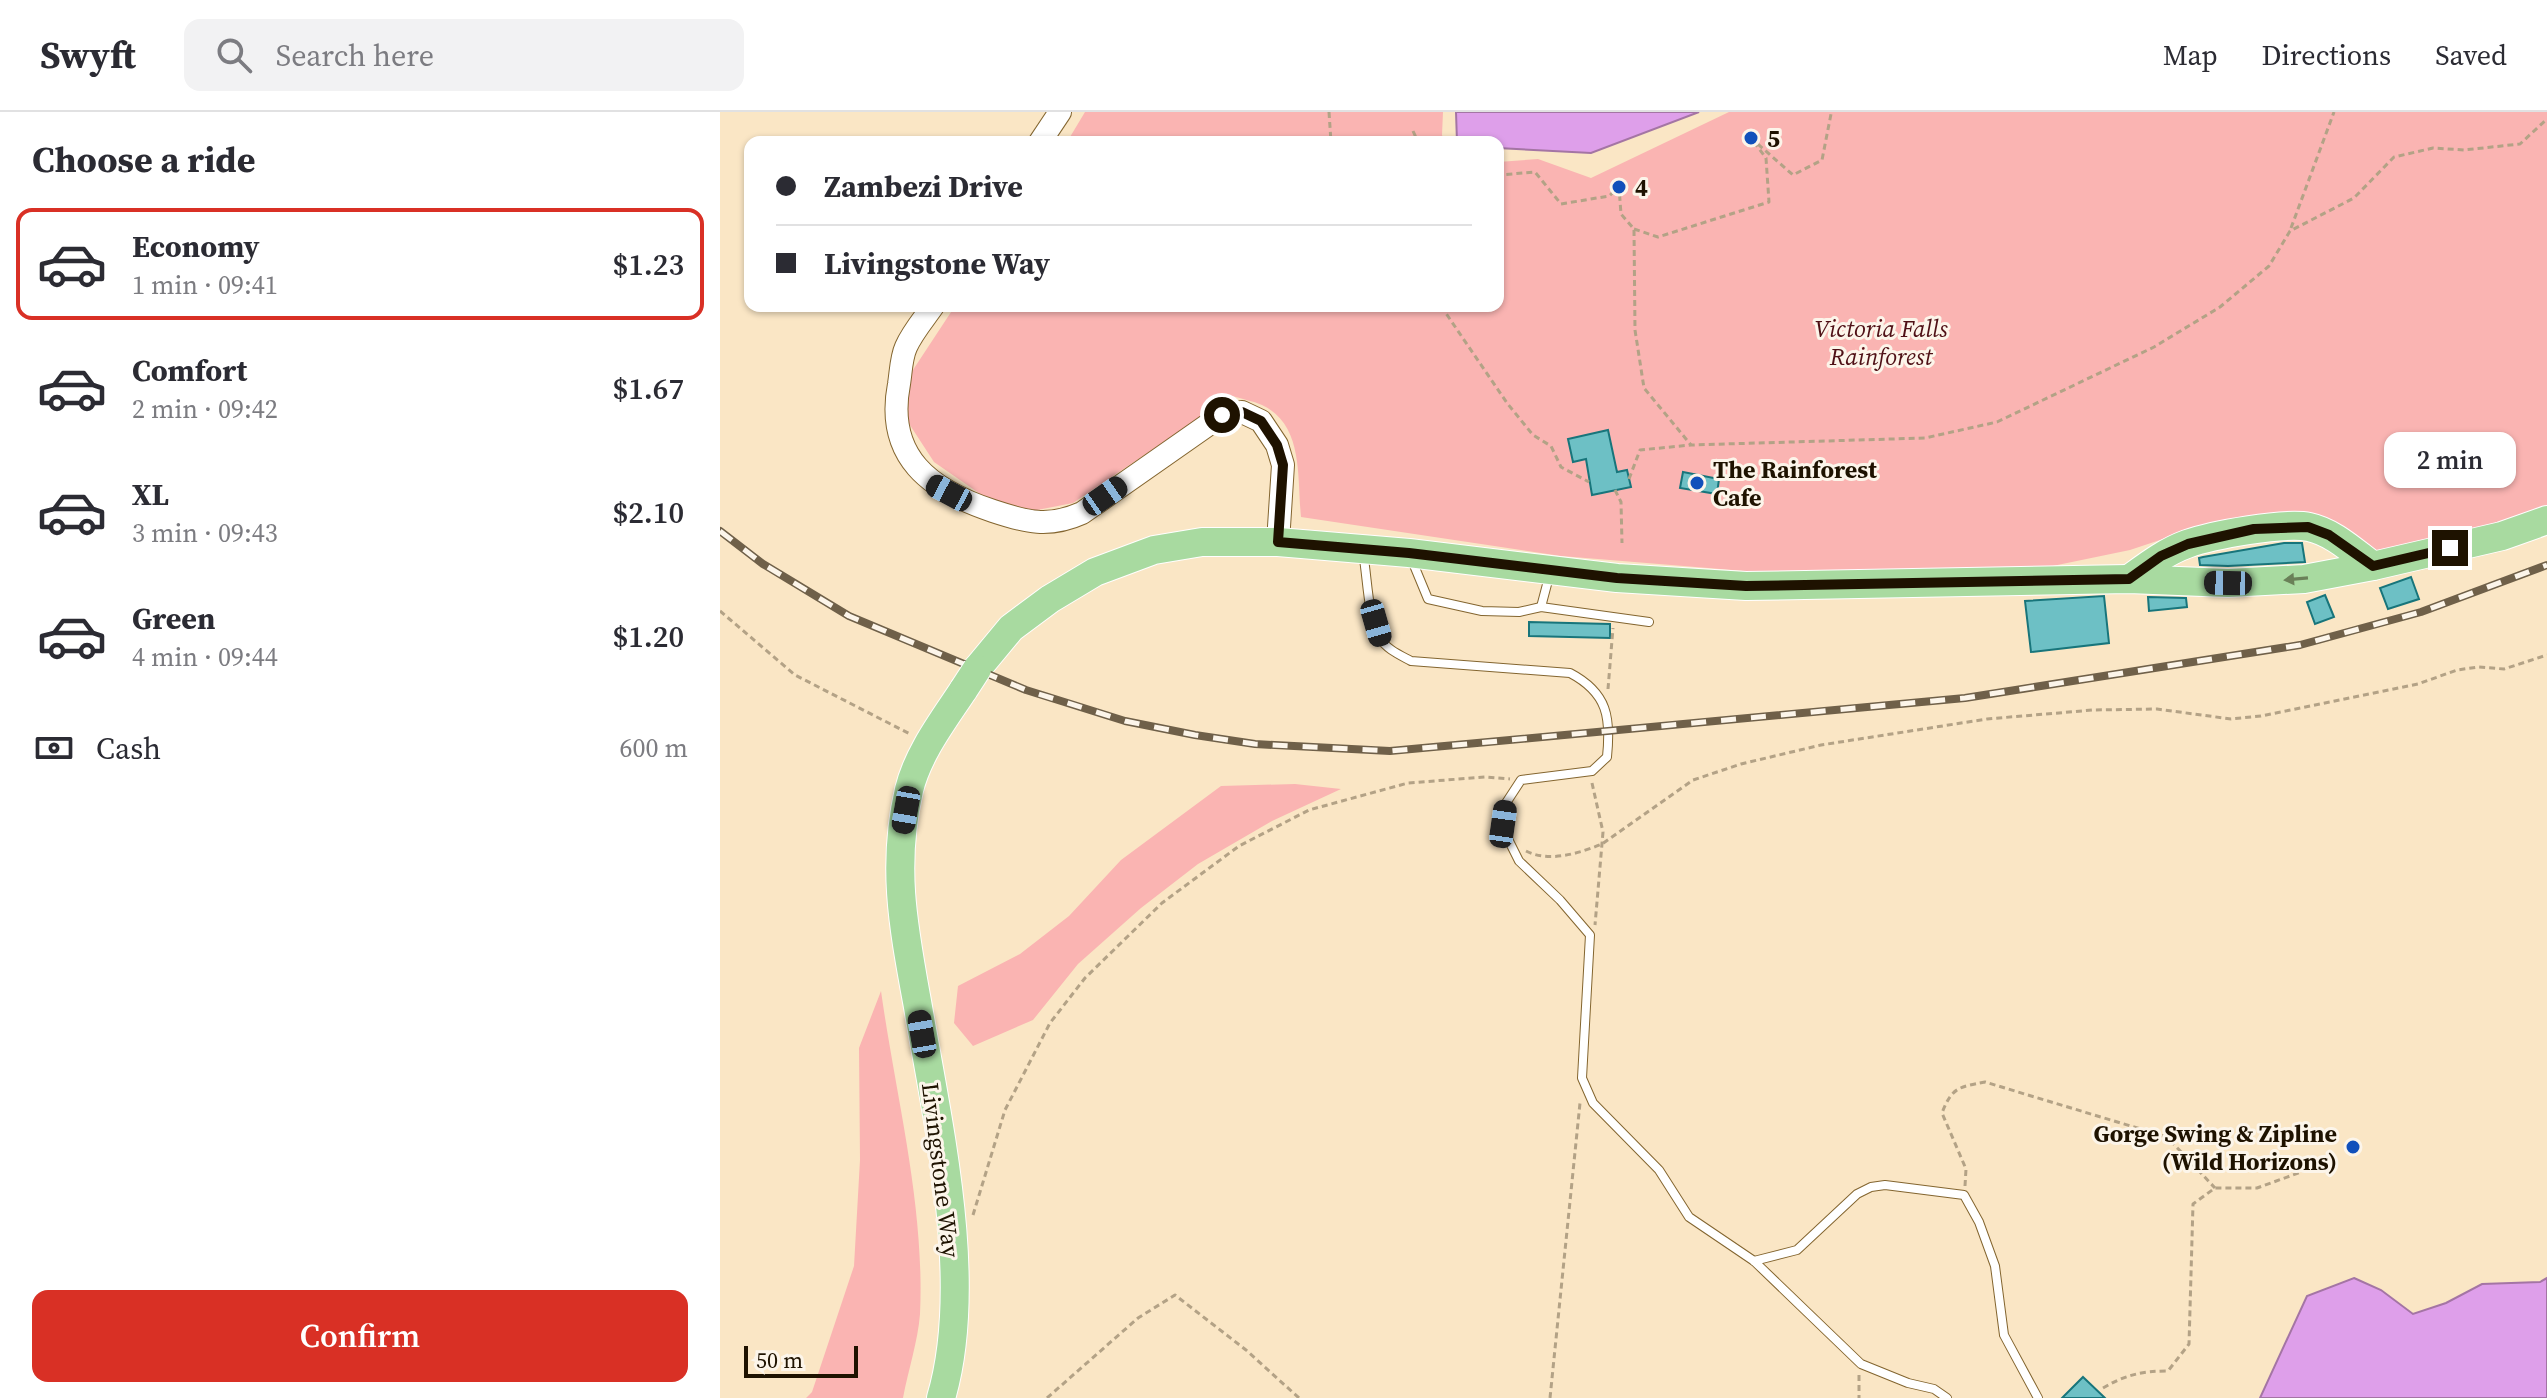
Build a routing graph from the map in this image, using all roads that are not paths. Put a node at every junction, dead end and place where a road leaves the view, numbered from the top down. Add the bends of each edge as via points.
1 (1060, 112) edge
2 (1044, 136) edge
3 (929, 312) edge
4 (2547, 520) edge
5 (1278, 542) junction
6 (1362, 550) junction
7 (1409, 553) junction
8 (2373, 566) junction
9 (1551, 570) junction
10 (2129, 579) junction
11 (1541, 607) junction
12 (1649, 622) dead end
13 (1754, 1261) junction
14 (941, 1398) edge
15 (1947, 1398) edge
16 (2038, 1398) edge

1 - 2 street
3 - 5 street via 905,348 896,427 909,459 935,485 1006,515 1062,522 1222,415 1242,412 1261,421 1283,465
4 - 8 highway, Livingstone Way
5 - 6 highway, Livingstone Way
5 - 14 highway, Livingstone Way via 1202,542 1154,550 1095,572 1050,599 1011,628 971,679 928,743 910,788 898,855 901,917 954,1250 953,1320
6 - 7 highway, Livingstone Way
6 - 13 lane via 1380,639 1394,652 1411,661 1570,673 1599,694 1610,731 1607,757 1592,771 1521,780 1506,803 1503,824 1519,861 1590,935 1582,1078 1593,1103 1659,1170 1689,1217
7 - 9 highway, Livingstone Way
7 - 11 lane via 1428,599 1482,611
8 -> 10 highway, Livingstone Way via 2304,579
8 - 10 highway via 2308,527 2254,529 2188,544
9 - 10 highway, Livingstone Way via 1746,586
9 - 11 lane
11 - 12 lane
13 - 15 lane via 1861,1364
13 - 16 lane via 1797,1250 1871,1187 1964,1195 1995,1266 2004,1335

